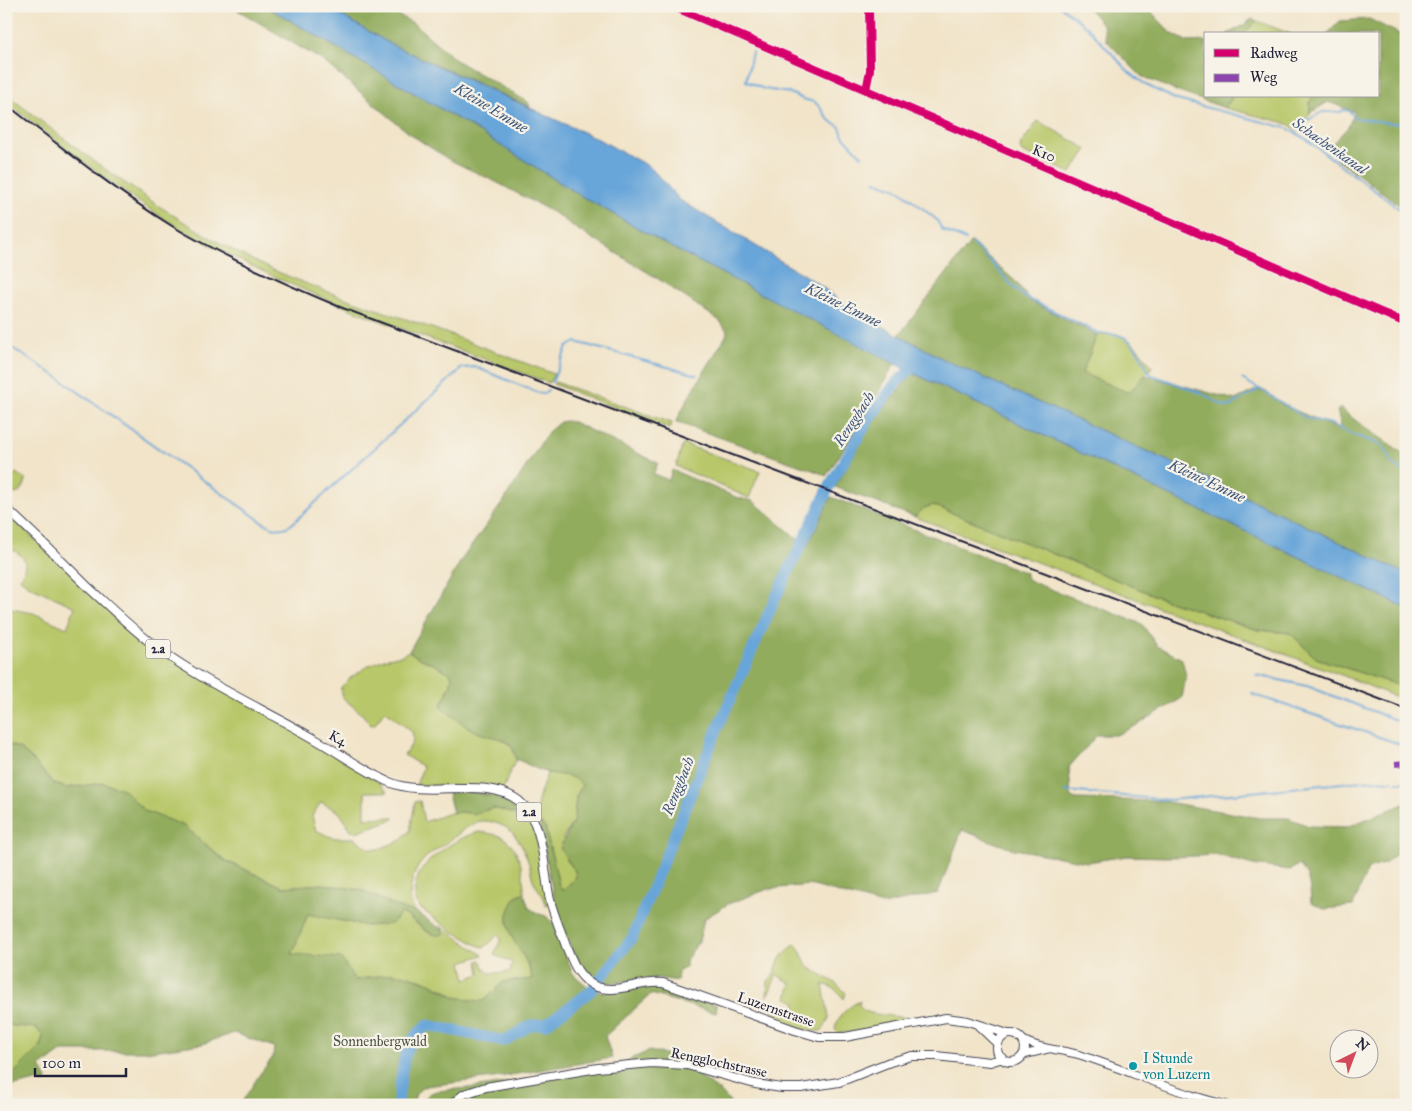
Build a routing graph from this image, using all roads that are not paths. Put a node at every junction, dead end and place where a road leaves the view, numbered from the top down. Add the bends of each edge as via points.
1 (672, 6) edge
2 (870, 6) edge
3 (866, 90) junction
4 (1406, 323) edge
5 (6, 508) edge
6 (597, 987) joint
7 (979, 1026) junction
8 (1008, 1034) junction
9 (1022, 1039) junction
10 (998, 1046) junction
11 (1048, 1049) junction
12 (1023, 1055) junction
13 (1003, 1058) junction
14 (983, 1061) junction
15 (451, 1105) edge
16 (1227, 1105) edge

1 - 3 main road, K10
2 - 3 street via 870,70
3 - 4 main road, K10
5 - 6 main road, K4 / 2.a via 138,633 218,687 393,784 410,788 486,789 505,793 520,802 536,824 553,911 575,968
6 - 7 main road, Luzernstrasse / 2.a via 613,989 652,982 668,984 826,1038 854,1036 938,1018 964,1020
7 - 8 main road, Luzernstrasse / 2.a
7 - 10 main road, Luzernstrasse / 2.a
8 - 9 main road
8 - 10 main road
9 - 11 main road
9 - 12 main road
10 - 13 main road
10 - 14 main road
11 - 12 main road
11 - 16 main road via 1069,1052
12 - 13 main road via 1014,1061
13 - 14 main road, Rengglochstrasse
14 - 15 main road, Rengglochstrasse via 912,1056 840,1082 801,1088 755,1084 676,1064 652,1062 598,1068 475,1090

